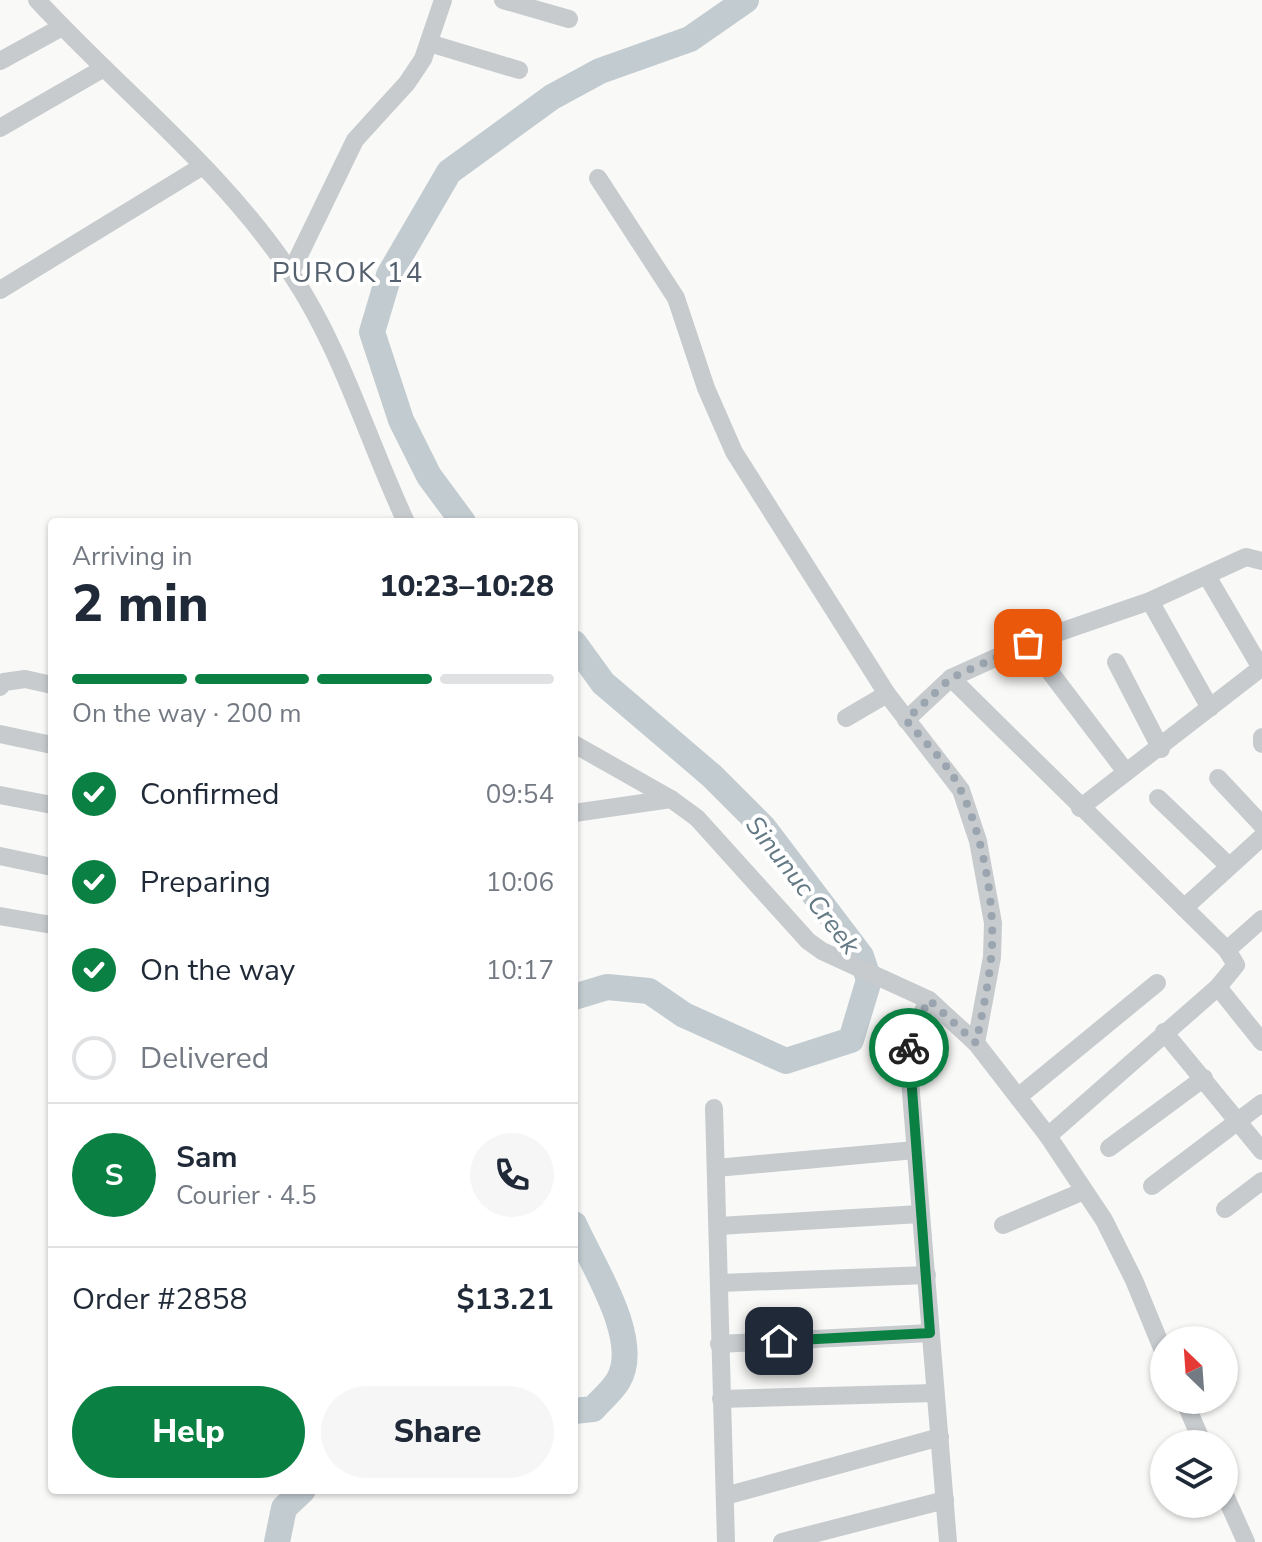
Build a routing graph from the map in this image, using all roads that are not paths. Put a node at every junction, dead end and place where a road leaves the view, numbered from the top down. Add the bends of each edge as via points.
1 (37, 0) edge
2 (443, 0) edge
3 (503, 0) edge
4 (569, 19) dead end
5 (62, 27) junction
6 (429, 43) junction
7 (0, 61) edge
8 (104, 68) junction
9 (519, 70) dead end
10 (0, 128) edge
11 (201, 167) junction
12 (598, 178) dead end
13 (291, 272) junction
14 (0, 290) edge
15 (404, 518) edge
16 (1262, 561) edge
17 (1207, 576) junction
18 (1150, 601) junction
19 (1028, 643) junction
20 (1116, 662) dead end
21 (1262, 667) edge
22 (951, 678) junction
23 (48, 684) edge
24 (0, 687) edge
25 (887, 694) junction
26 (1210, 708) junction
27 (846, 718) dead end
28 (906, 720) junction
29 (0, 734) edge
30 (1262, 737) edge
31 (48, 744) edge
32 (1262, 744) edge
33 (578, 746) edge
34 (1161, 749) junction
35 (1126, 772) junction
36 (1218, 778) dead end
37 (0, 795) edge
38 (1158, 798) dead end
39 (671, 799) junction
40 (48, 804) edge
41 (1080, 808) junction
42 (578, 812) edge
43 (1262, 825) edge
44 (1262, 837) edge
45 (0, 856) edge
46 (1228, 865) junction
47 (48, 866) edge
48 (1184, 908) junction
49 (0, 916) edge
50 (1262, 919) edge
51 (48, 924) edge
52 (1227, 950) junction
53 (1157, 983) dead end
54 (1218, 987) junction
55 (929, 1000) junction
56 (1164, 1032) junction
57 (1262, 1042) edge
58 (976, 1043) junction
59 (1204, 1078) junction
60 (1018, 1097) junction
61 (1262, 1103) edge
62 (714, 1108) dead end
63 (1239, 1120) junction
64 (1048, 1136) junction
65 (1109, 1148) dead end
66 (915, 1150) junction
67 (1262, 1151) edge
68 (716, 1168) junction
69 (1262, 1181) edge
70 (1152, 1186) dead end
71 (1084, 1191) junction
72 (1225, 1209) dead end
73 (920, 1214) junction
74 (1003, 1225) dead end
75 (719, 1226) junction
76 (927, 1275) junction
77 (721, 1283) junction
78 (1153, 1326) edge
79 (930, 1333) junction
80 (719, 1344) junction
81 (935, 1393) junction
82 (721, 1399) junction
83 (940, 1437) junction
84 (725, 1496) junction
85 (945, 1500) junction
86 (1235, 1518) edge
87 (726, 1542) edge
88 (782, 1542) edge
89 (948, 1542) edge
90 (1246, 1542) edge

1 - 5 street
2 - 6 street
3 - 4 street
5 - 7 street
5 - 8 street
6 - 9 street
6 - 13 street via 407,83 355,140
8 - 10 street
8 - 11 street
11 - 13 street
11 - 14 street
12 - 25 street via 676,298 734,452
13 - 15 street via 332,350
16 - 17 street via 1246,557
17 - 18 street
17 - 21 street
18 - 19 street
18 - 26 street
19 - 22 street
19 - 35 street
20 - 34 street
21 - 26 street
22 - 28 street
22 - 41 street
23 - 24 street via 25,679
25 - 27 street
25 - 28 street
26 - 34 street
28 - 58 street via 951,773 978,841 993,923
29 - 31 street
30 - 32 street
33 - 39 street
34 - 35 street
35 - 41 street
36 - 43 street
37 - 40 street
38 - 46 street
39 - 42 street
39 - 55 street via 717,838 808,941
41 - 48 street
44 - 46 street
45 - 47 street
46 - 48 street
48 - 52 street
49 - 51 street
50 - 52 street
52 - 54 street via 1236,965
53 - 60 street
54 - 56 street
54 - 57 street
55 - 58 street
55 - 66 street via 911,1034 908,1056
56 - 59 street
56 - 64 street
58 - 60 street
59 - 63 street
59 - 65 street
60 - 64 street
61 - 63 street
62 - 68 street
63 - 67 street
63 - 70 street
64 - 71 street
66 - 68 street
66 - 73 street
68 - 75 street
69 - 72 street
71 - 74 street
71 - 78 street via 1134,1280
73 - 75 street
73 - 76 street
75 - 77 street
76 - 77 street
76 - 79 street
77 - 80 street
79 - 80 street
79 - 81 street
80 - 82 street
81 - 82 street
81 - 83 street
82 - 84 street
83 - 84 street
83 - 85 street
84 - 87 street
85 - 88 street
85 - 89 street
86 - 90 street

